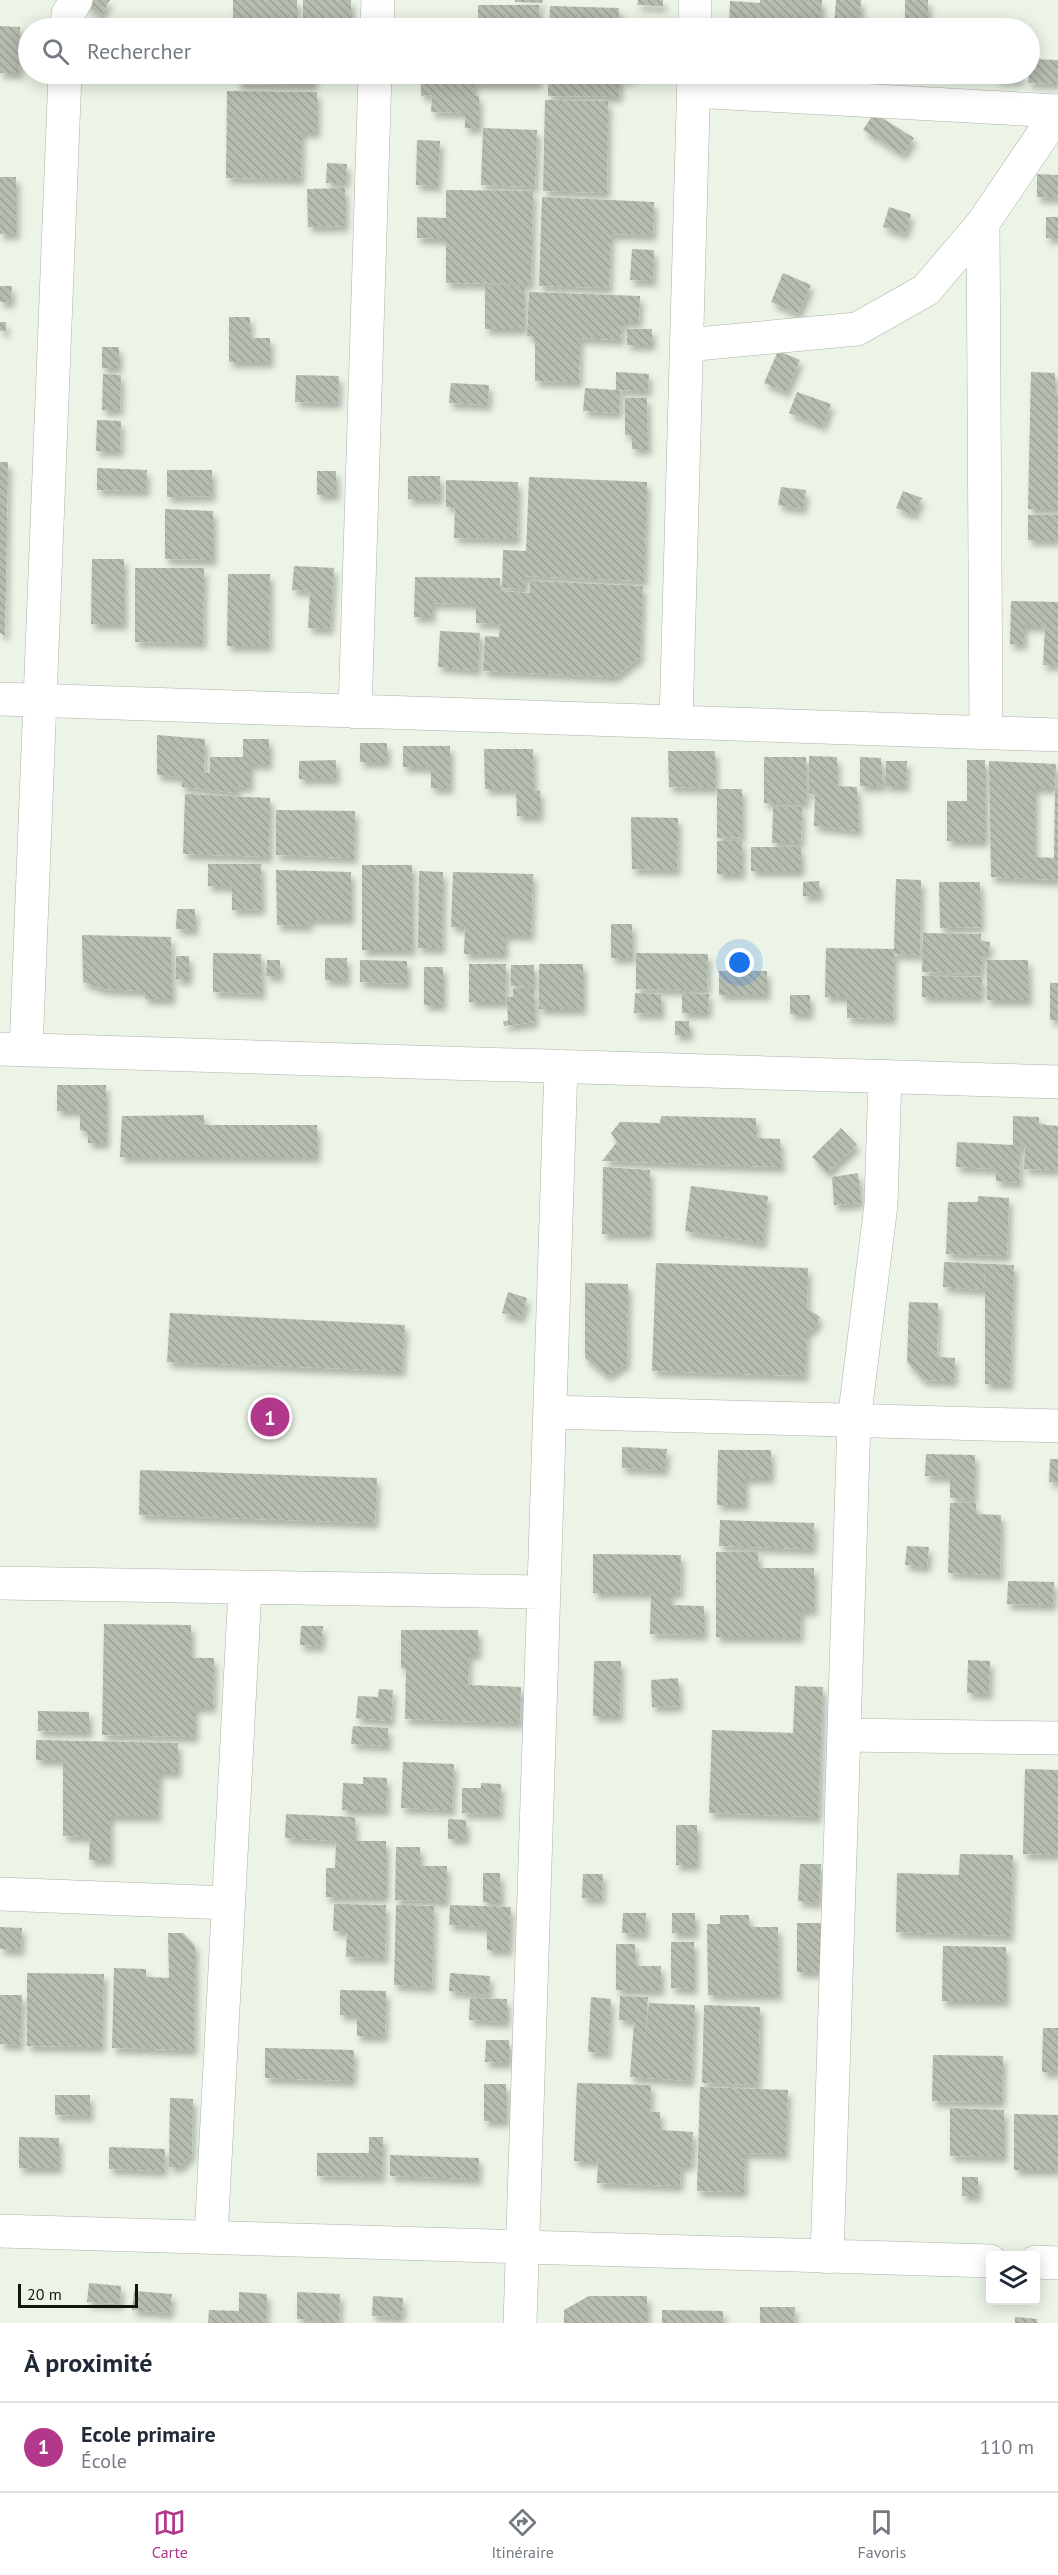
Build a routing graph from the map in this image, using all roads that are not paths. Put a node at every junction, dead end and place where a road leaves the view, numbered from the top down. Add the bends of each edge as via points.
1 (76, 0) edge
2 (378, 0) edge
3 (695, 0) edge
4 (68, 18) edge
5 (377, 18) edge
6 (695, 18) edge
7 (65, 84) edge
8 (375, 84) edge
9 (694, 84) edge
10 (719, 84) edge
11 (1058, 111) edge
12 (983, 223) junction
13 (686, 345) junction
14 (0, 699) edge
15 (39, 701) junction
16 (355, 712) junction
17 (676, 722) junction
18 (986, 732) junction
19 (1058, 735) edge
20 (13, 1049) edge
21 (561, 1066) junction
22 (885, 1076) junction
23 (1058, 1082) edge
24 (550, 1412) junction
25 (854, 1421) junction
26 (1058, 1426) edge
27 (0, 1583) edge
28 (245, 1589) junction
29 (544, 1592) junction
30 (844, 1736) junction
31 (1058, 1738) edge
32 (0, 1894) edge
33 (228, 1903) junction
34 (0, 2231) edge
35 (212, 2237) junction
36 (522, 2247) junction
37 (827, 2257) junction
38 (986, 2261) edge
39 (1040, 2262) edge
40 (1058, 2263) edge
41 (520, 2323) edge

1 - 4 street
2 - 5 street
3 - 6 street
7 - 15 street
8 - 16 street
9 - 13 street
10 - 11 street
11 - 12 street
12 - 13 street via 926,290 857,329
12 - 18 street
13 - 17 street
14 - 15 street
15 - 16 street
15 - 20 street
16 - 17 street
17 - 18 street
18 - 19 street
20 - 21 street
21 - 22 street
21 - 24 street
22 - 23 street
22 - 25 street via 881,1205
24 - 25 street
24 - 29 street
25 - 26 street
25 - 30 street
27 - 28 street
28 - 29 street
28 - 33 street
29 - 36 street
30 - 31 street
30 - 37 street
32 - 33 street
33 - 35 street
34 - 35 street
35 - 36 street
36 - 37 street
36 - 41 street
37 - 38 street
39 - 40 street

